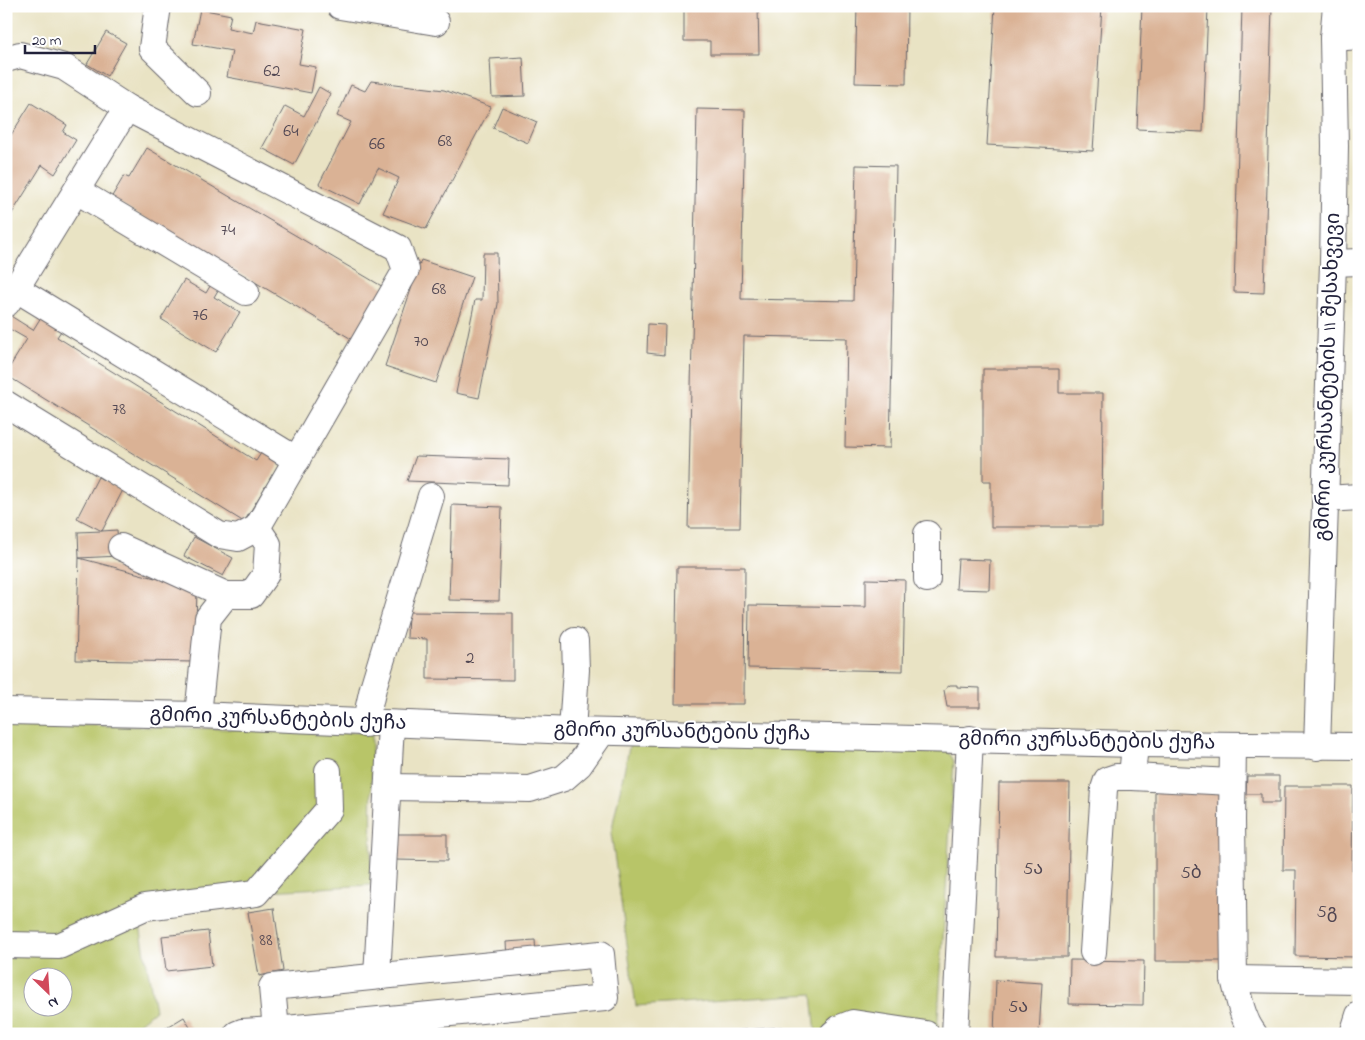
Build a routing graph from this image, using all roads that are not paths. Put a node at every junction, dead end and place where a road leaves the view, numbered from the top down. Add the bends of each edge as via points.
1 (158, 6) edge
2 (340, 6) edge
3 (436, 22) dead end
4 (1345, 24) edge
5 (6, 60) edge
6 (198, 93) dead end
7 (127, 108) junction
8 (77, 191) junction
9 (1359, 262) edge
10 (1333, 263) junction
11 (246, 292) dead end
12 (11, 296) edge
13 (6, 404) edge
14 (297, 460) junction
15 (431, 496) dead end
16 (1359, 497) edge
17 (1326, 499) junction
18 (257, 528) junction
19 (927, 534) dead end
20 (121, 547) dead end
21 (927, 579) dead end
22 (226, 595) junction
23 (575, 641) dead end
24 (6, 711) edge
25 (198, 715) junction
26 (365, 724) junction
27 (391, 725) junction
28 (572, 731) junction
29 (602, 732) junction
30 (970, 739) junction
31 (1135, 744) junction
32 (1234, 745) junction
33 (1359, 746) edge
34 (1317, 747) junction
35 (328, 771) dead end
36 (1132, 777) junction
37 (1232, 782) junction
38 (388, 787) junction
39 (6, 946) edge
40 (1093, 952) dead end
41 (378, 976) junction
42 (1234, 979) junction
43 (1359, 980) edge
44 (1359, 1015) edge
45 (276, 1030) junction
46 (240, 1033) edge
47 (833, 1034) edge
48 (926, 1034) edge
49 (955, 1034) edge
50 (1254, 1034) edge
51 (1353, 1034) edge

1 - 6 street via 152,48
2 - 3 street
4 - 10 street, გმირი კურსანტების II შესახვევი via 1335,146
5 - 7 street via 20,55 64,67
7 - 8 street
7 - 14 street via 398,248 406,270
8 - 11 street
8 - 12 street
9 - 10 street
10 - 17 street, გმირი კურსანტების II შესახვევი
12 - 14 street
13 - 18 street via 219,535 238,538
14 - 18 street
15 - 26 street
16 - 17 street
17 - 34 street, გმირი კურსანტების II შესახვევი
18 - 22 street via 268,544 266,574 251,595
19 - 21 street
20 - 22 street
22 - 25 street via 208,618
23 - 28 street
24 - 25 street, გმირი კურსანტების ქუჩა
25 - 26 street, გმირი კურსანტების ქუჩა
26 - 27 street, გმირი კურსანტების ქუჩა
27 - 28 street, გმირი კურსანტების ქუჩა
27 - 38 street
28 - 29 street, გმირი კურსანტების ქუჩა
29 - 30 street, გმირი კურსანტების ქუჩა
29 - 38 street via 579,765 564,778 530,789
30 - 31 street, გმირი კურსანტების ქუჩა
30 - 49 street
31 - 32 street, გმირი კურსანტების ქუჩა
31 - 36 street
32 - 34 street, გმირი კურსანტების ქუჩა
32 - 37 street
33 - 34 street, გმირი კურსანტების ქუჩა
35 - 39 street via 329,809 256,893 145,907 59,946
36 - 37 street
36 - 40 street via 1107,780 1104,789
37 - 42 street
38 - 41 street
41 - 45 street via 272,987
41 - 45 street via 600,954 605,998
42 - 43 street
42 - 50 street via 1240,1003
44 - 51 street
45 - 46 street
47 - 48 street via 853,1023

